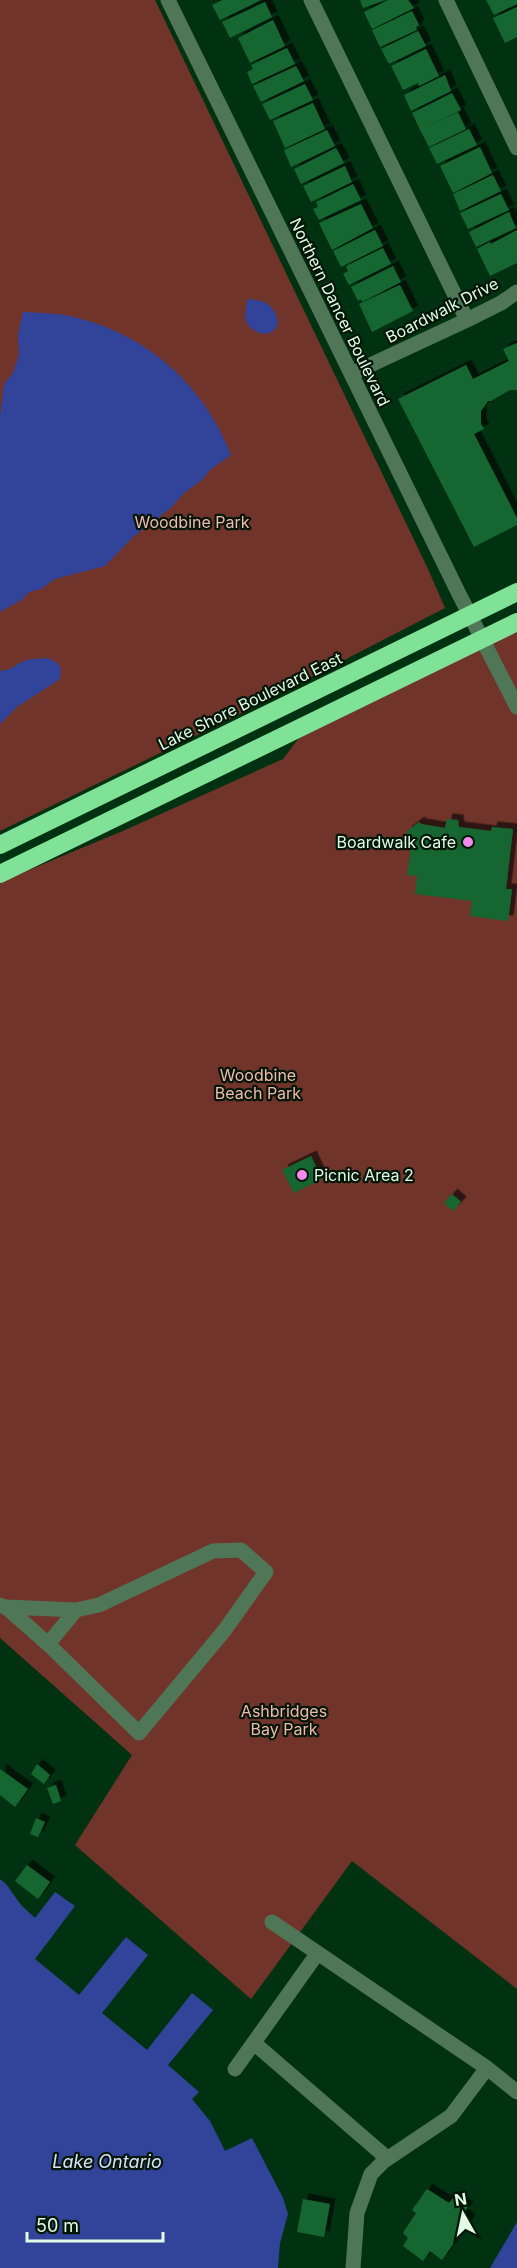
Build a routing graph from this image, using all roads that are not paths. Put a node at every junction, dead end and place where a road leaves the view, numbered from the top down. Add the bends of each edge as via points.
1 (168, 0) edge
2 (311, 0) edge
3 (446, 0) edge
4 (517, 148) edge
5 (517, 292) edge
6 (467, 320) junction
7 (351, 374) junction
8 (517, 592) edge
9 (470, 615) junction
10 (517, 622) edge
11 (482, 639) junction
12 (515, 700) edge
13 (0, 845) edge
14 (0, 874) edge
15 (3, 1606) edge
16 (76, 1610) junction
17 (48, 1644) junction
18 (272, 1922) dead end
19 (317, 1954) junction
20 (254, 2043) junction
21 (487, 2068) junction
22 (234, 2069) dead end
23 (517, 2092) edge
24 (387, 2158) junction
25 (352, 2268) edge

1 - 7 street, Northern Dancer Boulevard
2 - 6 street
3 - 4 street
5 - 6 street, Boardwalk Drive
6 - 7 street, Boardwalk Drive
7 - 9 street, Northern Dancer Boulevard
8 - 9 highway, Lake Shore Boulevard East
9 - 11 street, Northern Dancer Boulevard
9 - 13 highway, Lake Shore Boulevard East
10 - 11 highway
11 - 12 street, Northern Dancer Boulevard
11 - 14 highway
15 - 16 street
15 - 17 street
16 - 17 street
16 - 17 street via 99,1605 213,1551 241,1550 266,1572 224,1631 139,1733
18 - 19 street
19 - 20 street
19 - 21 street
20 - 22 street
20 - 24 street
21 - 23 street
21 - 24 street via 451,2116
24 - 25 street via 371,2174 360,2200

